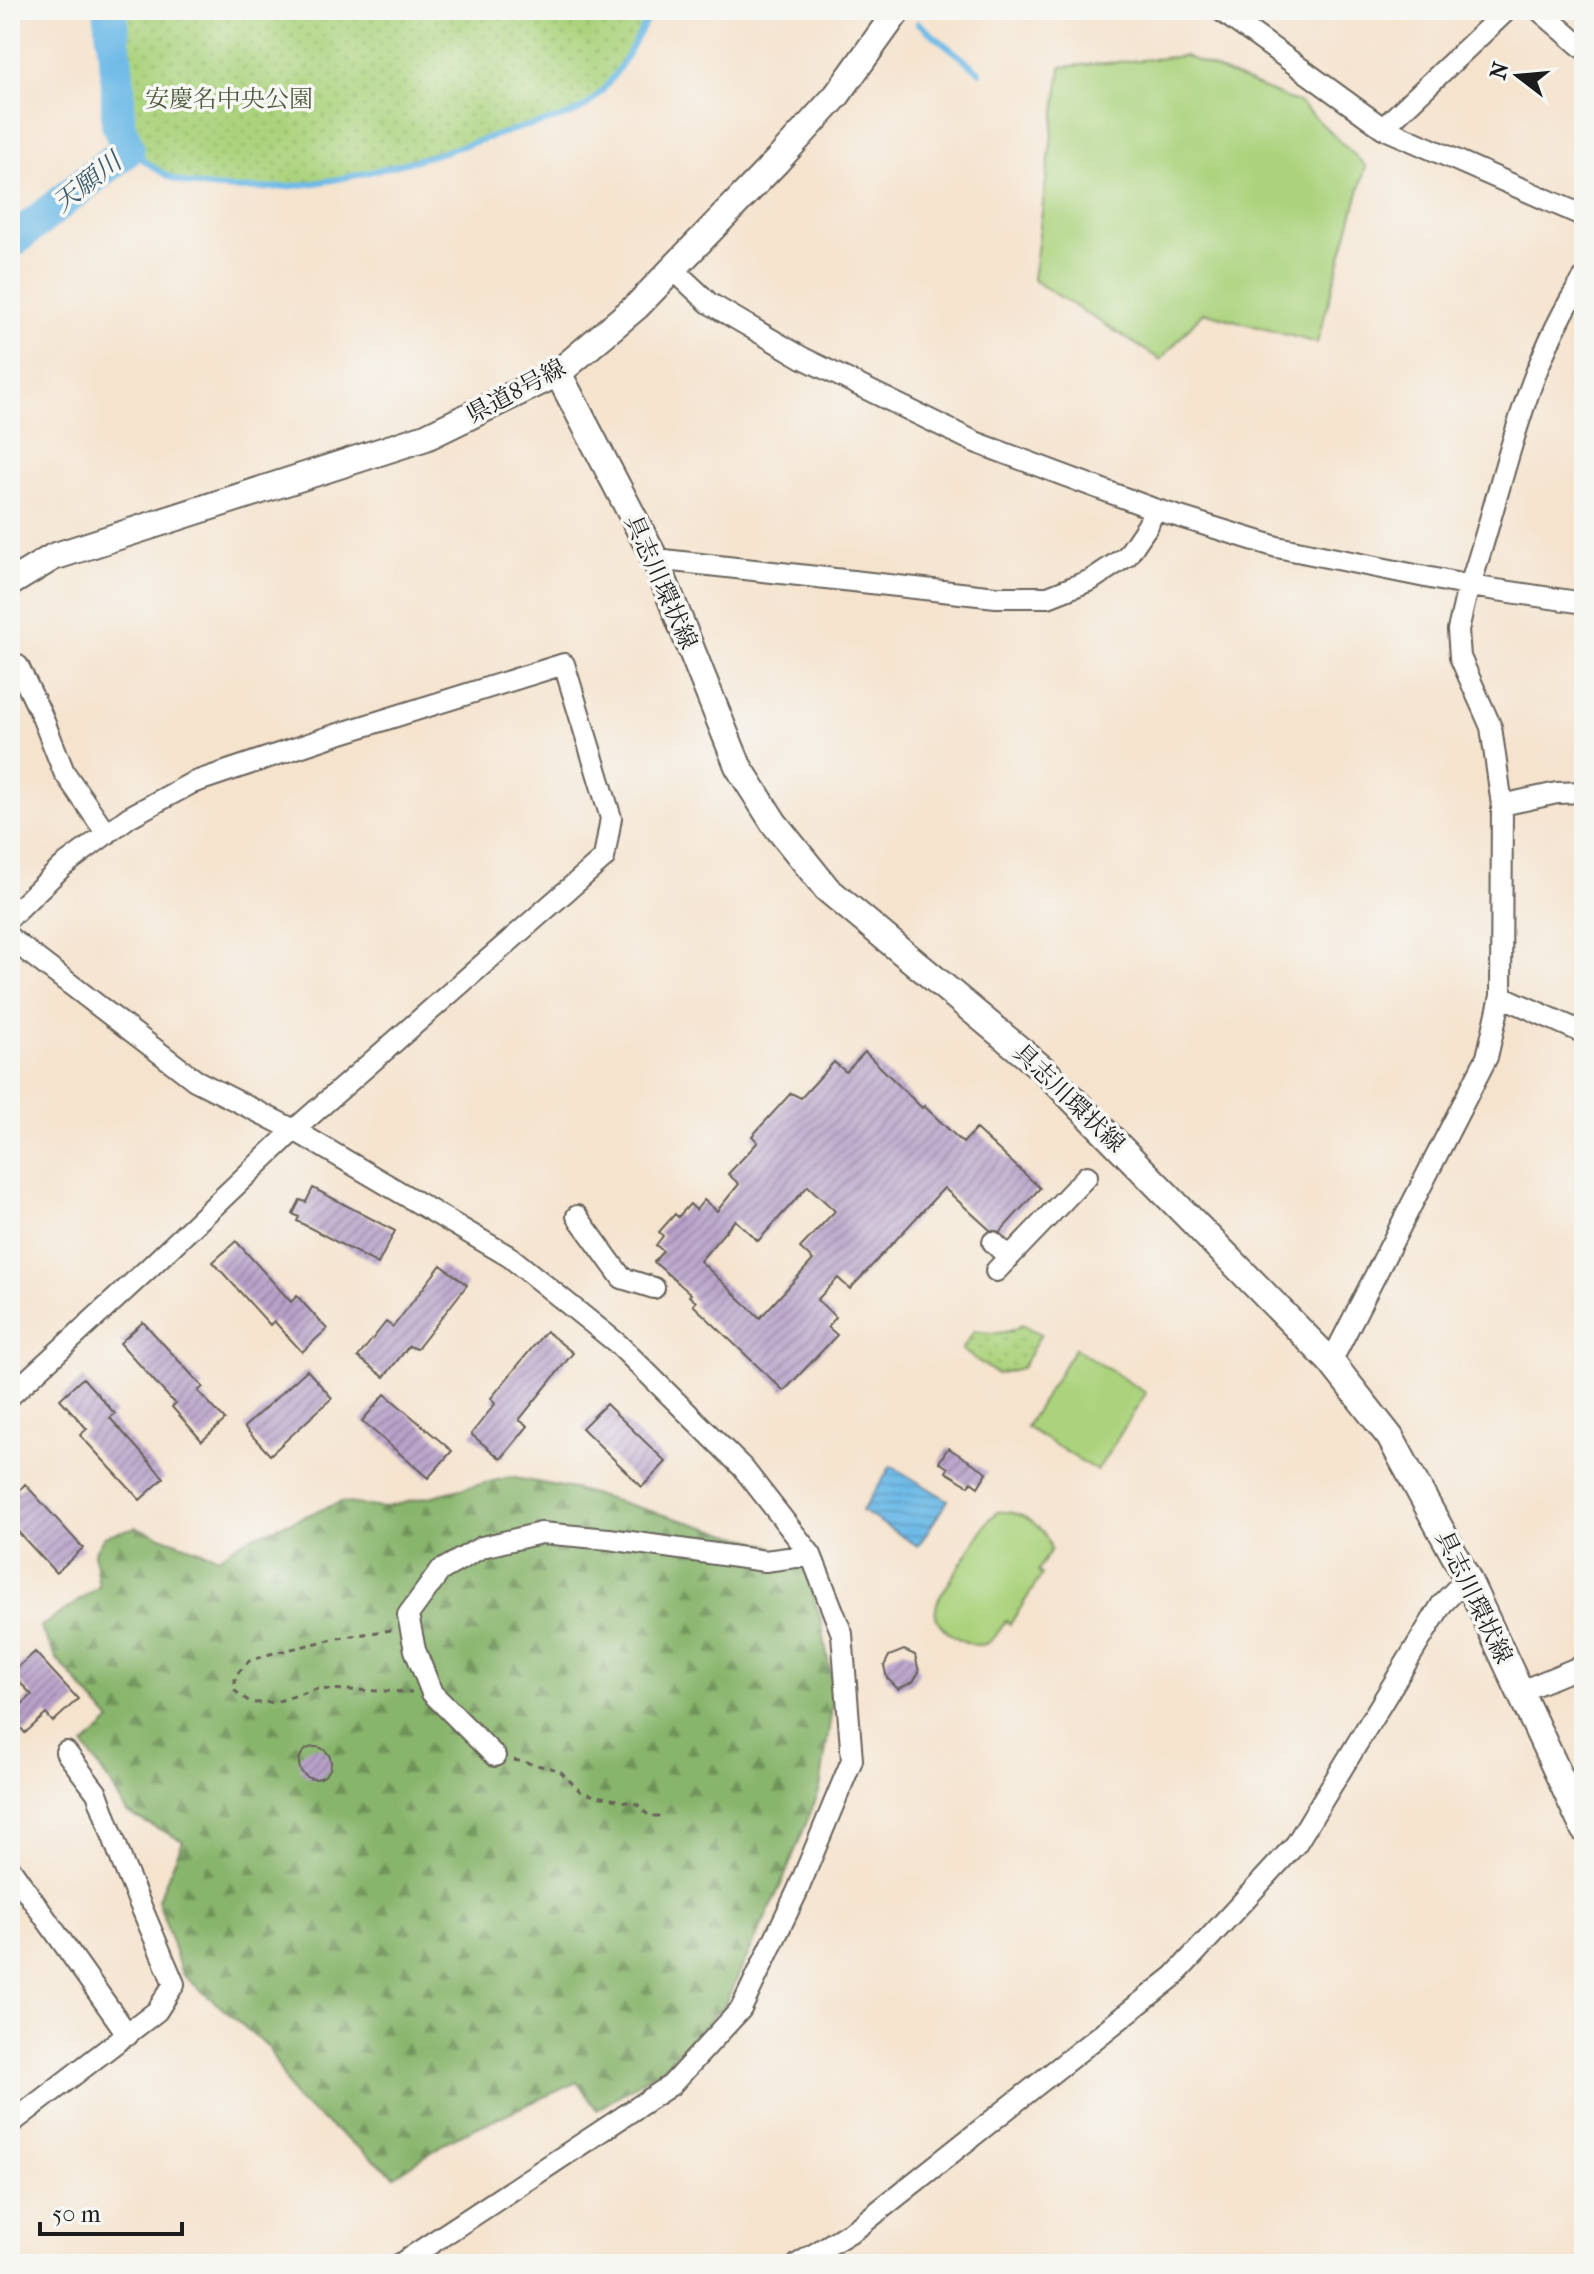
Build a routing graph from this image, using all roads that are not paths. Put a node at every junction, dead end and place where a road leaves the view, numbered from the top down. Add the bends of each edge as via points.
1 (898, 10) edge
2 (1220, 10) edge
3 (1507, 10) edge
4 (1539, 10) edge
5 (1584, 49) edge
6 (1383, 128) junction
7 (1584, 216) edge
8 (674, 270) junction
9 (1584, 278) edge
10 (558, 373) junction
11 (1154, 509) junction
12 (655, 559) junction
13 (10, 583) edge
14 (1470, 586) junction
15 (1584, 603) edge
16 (10, 662) edge
17 (1584, 792) edge
18 (1502, 805) junction
19 (107, 834) junction
20 (10, 917) edge
21 (10, 938) edge
22 (1501, 996) junction
23 (1584, 1033) edge
24 (294, 1130) junction
25 (1087, 1176) dead end
26 (577, 1216) dead end
27 (993, 1242) dead end
28 (654, 1288) dead end
29 (1331, 1362) junction
30 (10, 1396) edge
31 (811, 1555) junction
32 (1467, 1578) junction
33 (1584, 1665) edge
34 (1519, 1692) junction
35 (66, 1752) dead end
36 (495, 1756) road end
37 (1584, 1829) edge
38 (10, 1868) edge
39 (128, 2035) junction
40 (10, 2124) edge
41 (400, 2264) edge
42 (798, 2264) edge

1 - 8 main road, 県道8号線 via 837,95
2 - 6 street
3 - 6 street
4 - 5 street
6 - 7 street
8 - 10 main road, 県道8号線
8 - 11 street via 709,303 803,358 975,442
9 - 14 street via 1541,354
10 - 12 main road, 具志川環状線
10 - 13 main road, 県道8号線 via 426,437 53,557
11 - 12 street via 1127,556 1091,580 1048,597 996,597
11 - 14 street via 1277,547
12 - 29 main road, 具志川環状線 via 738,766 774,823 827,889 1045,1071
14 - 15 street
14 - 18 street via 1458,630 1460,657 1491,727
16 - 19 street via 24,678 64,772
17 - 18 street
18 - 22 street
19 - 20 street via 62,867
19 - 24 street via 192,783 564,664 611,818 604,858
21 - 24 street via 195,1080
22 - 23 street
22 - 29 street via 1487,1057
24 - 30 street
24 - 31 street via 510,1257 618,1344 743,1468
25 - 27 street via 1002,1264
26 - 28 street via 622,1278
29 - 32 main road, 具志川環状線 via 1390,1437
31 - 36 street via 765,1561 541,1533 482,1547 440,1571 408,1615 415,1650 432,1693
31 - 41 street via 842,1634 852,1760 741,2009 671,2085
32 - 34 main road, 具志川環状線
32 - 42 street via 1442,1604 1296,1844 1174,1976 857,2228
33 - 34 street
34 - 37 main road, 具志川環状線
35 - 39 street via 97,1793 174,1984 157,2011
38 - 39 street
39 - 40 street

